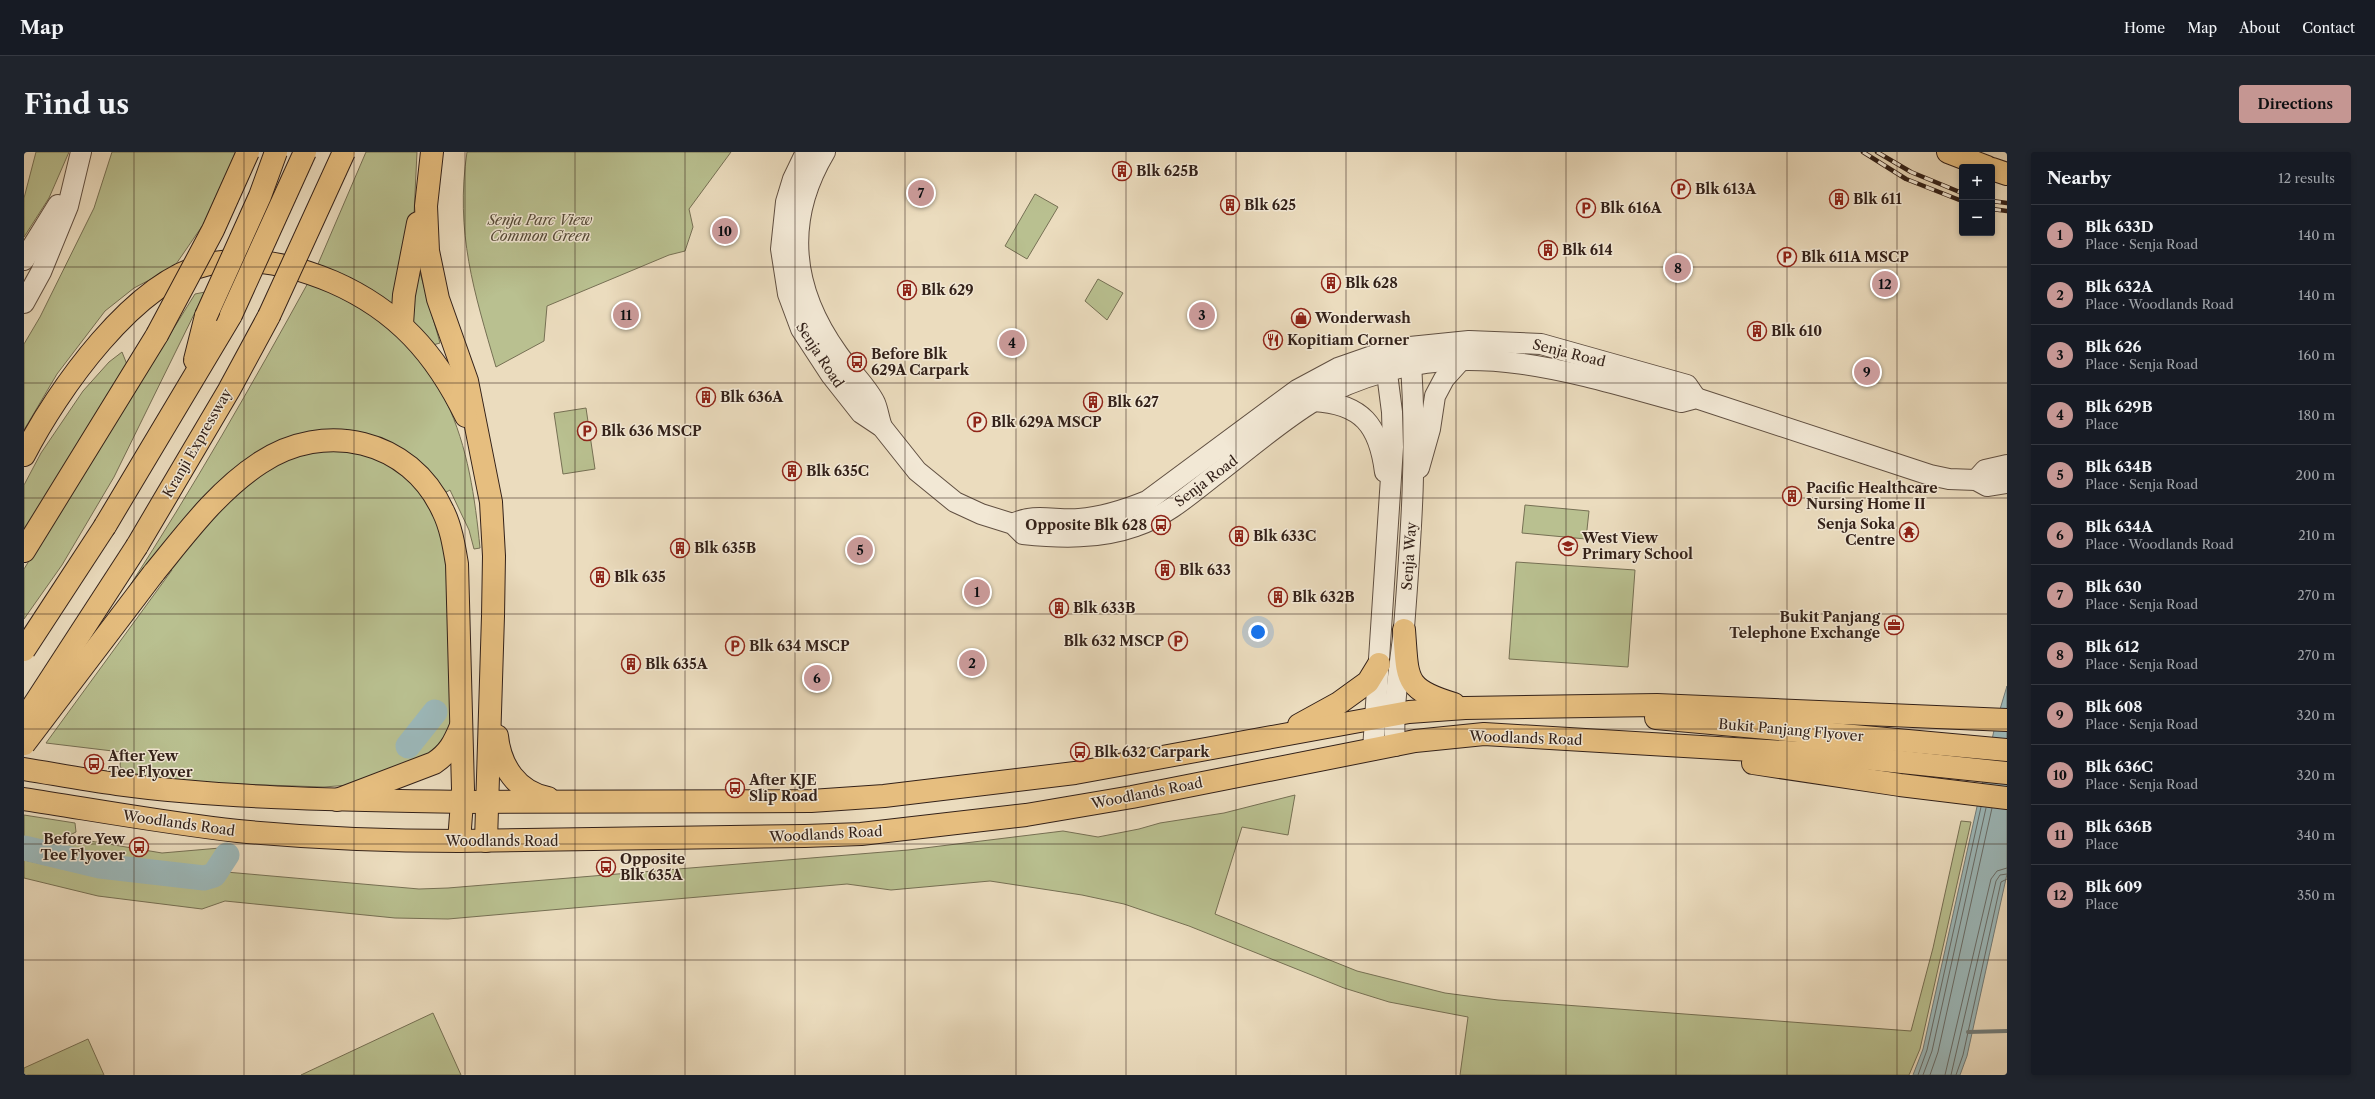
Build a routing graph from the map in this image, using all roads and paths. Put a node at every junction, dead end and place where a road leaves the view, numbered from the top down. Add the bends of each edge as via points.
1 (248, 152) edge
2 (276, 152) edge
3 (305, 152) edge
4 (344, 152) edge
5 (806, 152) edge
6 (826, 152) edge
7 (1948, 152) edge
8 (79, 159) edge
9 (430, 161) edge
10 (1979, 164) edge
11 (1995, 170) edge
12 (2007, 174) edge
13 (24, 260) edge
14 (24, 303) edge
15 (402, 324) junction
16 (1384, 352) junction
17 (1411, 356) junction
18 (1462, 359) junction
19 (1387, 371) junction
20 (189, 383) junction
21 (1696, 398) junction
22 (1314, 401) junction
23 (882, 427) junction
24 (481, 448) junction
25 (24, 455) edge
26 (2007, 465) edge
27 (1193, 480) junction
28 (1976, 480) junction
29 (2007, 483) edge
30 (1413, 488) junction
31 (1390, 502) junction
32 (24, 551) edge
33 (1404, 630) junction
34 (24, 650) edge
35 (1379, 664) junction
36 (492, 697) junction
37 (1575, 707) junction
38 (1465, 708) junction
39 (1383, 717) junction
40 (24, 720) edge
41 (1999, 720) edge
42 (462, 721) junction
43 (1282, 734) junction
44 (1622, 742) junction
45 (24, 744) edge
46 (1395, 746) junction
47 (1373, 750) junction
48 (2007, 750) edge
49 (24, 769) edge
50 (2007, 773) edge
51 (2007, 798) edge
52 (24, 799) edge
53 (337, 800) junction
54 (487, 801) junction
55 (462, 802) junction
56 (569, 803) junction
57 (459, 841) junction
58 (486, 841) junction

1 - 32 main road, bridge via 213,230 157,336
2 - 20 main road, bridge via 260,196 206,316
3 - 20 main road, bridge via 231,315
4 - 40 main road, Kranji Expressway, bridge via 269,316 229,390 137,546
5 - 23 street, Senja Road via 793,179 782,226 781,249 788,294 801,329 828,370 861,413
6 - 23 street, Senja Road via 809,181 802,206 798,238 800,274 810,308 821,329 874,403
7 - 10 main road
8 - 13 street via 59,204
8 - 14 street via 68,206 41,272
9 - 15 main road via 404,295
9 - 24 main road via 426,232 432,272 438,299 467,381
11 - 12 main road
15 - 24 main road via 422,344 453,389
15 - 25 main road via 349,289 320,277 252,260 207,264 165,284 117,323 69,381
16 - 17 street, Senja Road
16 - 19 street
16 - 27 street, Senja Road via 1338,368 1297,390
17 - 18 street, Senja Road
17 - 19 street, Senja Road
17 - 21 street, Senja Road via 1469,341 1541,344 1687,385
17 - 30 street, Senja Way
18 - 21 street, Senja Road via 1488,359 1544,366 1681,402
18 - 30 street via 1444,379 1435,396 1430,429
19 - 22 street, Senja Road via 1350,384
19 - 31 street, Senja Way via 1394,428
20 - 34 main road, bridge via 105,526
21 - 28 street, Senja Road via 1930,475
22 - 27 street, Senja Road
22 - 31 street via 1342,404 1360,414 1367,422 1383,458
23 - 27 street, Senja Road via 916,471 937,489 967,508 1013,524 1025,518 1079,519 1124,511
24 - 36 main road via 491,502 494,556
26 - 28 street via 1985,470
28 - 29 street, Senja Road via 1988,486
30 - 33 street, Senja Way
31 - 35 street, Senja Way
33 - 38 main road via 1407,666 1416,689 1428,697
33 - 39 street, Senja Way
35 - 39 street, Senja Way
35 - 43 main road via 1368,682 1339,703
36 - 54 main road
36 - 56 main road via 500,753 513,778 536,796
37 - 38 main road, Woodlands Road
37 - 41 main road via 1665,705
37 - 48 main road, Bukit Panjang Flyover via 1656,718
38 - 39 main road, Woodlands Road
39 - 43 main road, Woodlands Road
39 - 46 street, Senja Way
39 - 47 street, Senja Way
42 - 45 main road, bridge via 458,564 443,511 432,492 417,475 380,449 358,441 334,439 284,450 260,463 219,497 153,574
42 - 53 main road via 454,743 446,755 434,763
42 - 55 main road
43 - 56 main road, Woodlands Road via 1075,773 884,796 811,801
44 - 46 main road, Woodlands Road via 1484,734 1423,740
44 - 50 main road, Bukit Panjang Flyover via 1836,755
44 - 51 main road via 1743,762
46 - 47 main road, Woodlands Road
47 - 58 main road, Woodlands Road via 1132,797 897,831 766,837
49 - 53 main road, Woodlands Road via 117,784
52 - 57 main road, Woodlands Road via 238,831 315,837
53 - 55 main road, Woodlands Road
54 - 55 main road, Woodlands Road
54 - 56 main road, Woodlands Road
54 - 58 main road
55 - 57 main road
57 - 58 main road, Woodlands Road

